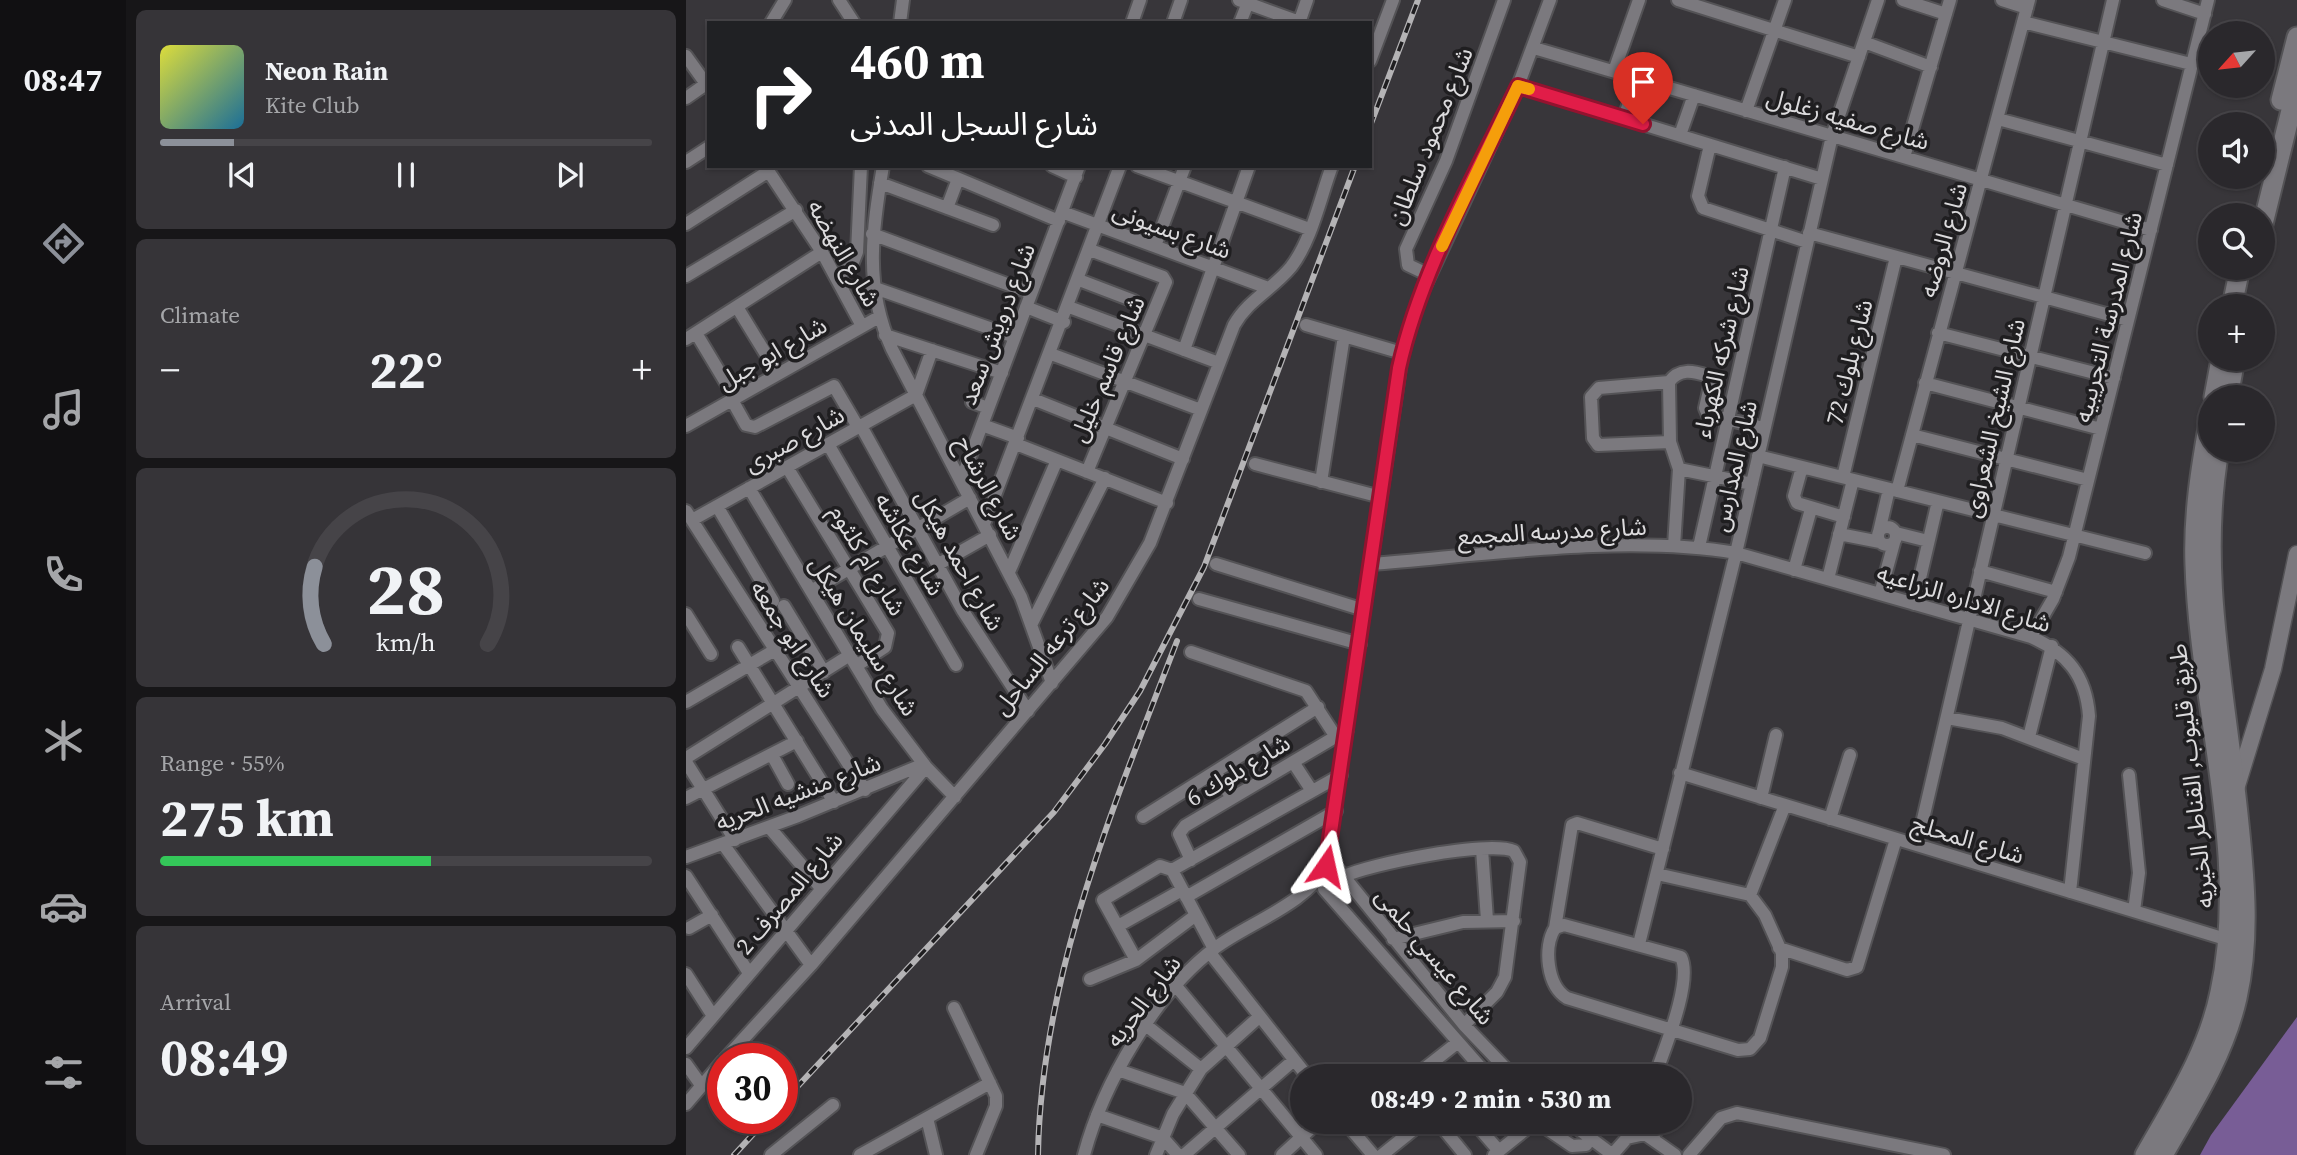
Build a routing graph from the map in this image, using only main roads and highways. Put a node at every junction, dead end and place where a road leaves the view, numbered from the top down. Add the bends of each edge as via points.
1 (2297, 37) edge
2 (2297, 86) edge
3 (2275, 124) edge
4 (2268, 203) edge
5 (2204, 462) edge
6 (2218, 462) edge
7 (2211, 654) junction
8 (2237, 942) junction
9 (2146, 1155) edge
10 (2163, 1155) edge

1 - 3 main road
2 - 4 main road
5 - 7 main road, طريق قليوب, القناطر الخيريه via 2194,564
6 - 7 main road, طريق قليوب, القناطر الخيريه via 2210,534
7 - 8 main road, طريق قليوب, القناطر الخيريه
7 - 8 main road, طريق قليوب, القناطر الخيريه via 2236,789 2245,893
8 - 9 main road, طريق قليوب, القناطر الخيريه via 2206,1043
8 - 10 main road, طريق قليوب, القناطر الخيريه via 2237,998 2221,1048

